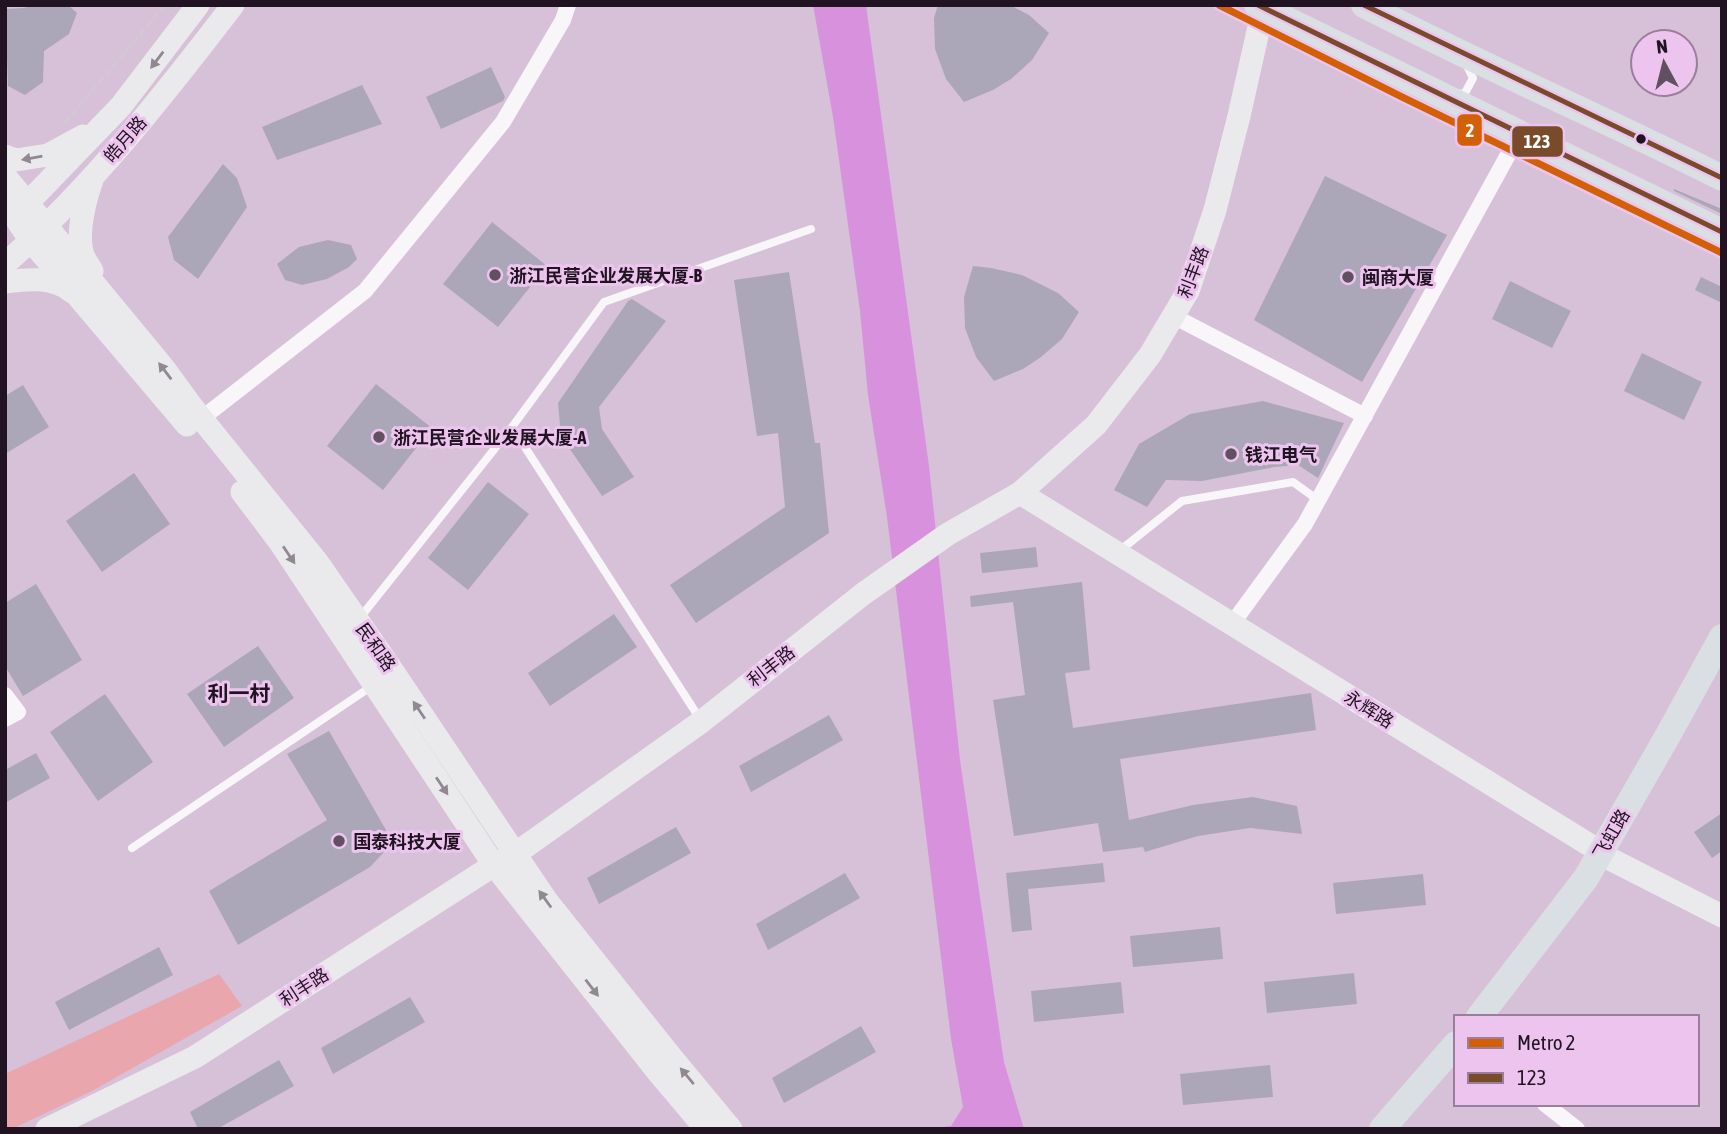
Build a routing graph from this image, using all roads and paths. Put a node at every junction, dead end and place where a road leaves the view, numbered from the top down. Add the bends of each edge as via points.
1 (165, 5) edge
2 (233, 5) edge
3 (568, 5) edge
4 (1364, 5) edge
5 (1260, 7) edge
6 (191, 8) edge
7 (1460, 53) junction
8 (1444, 96) junction
9 (62, 127) dead end
10 (101, 127) junction
11 (1520, 133) junction
12 (5, 156) edge
13 (94, 174) junction
14 (5, 176) edge
15 (1722, 178) edge
16 (13, 213) edge
17 (811, 229) dead end
18 (1722, 232) edge
19 (38, 233) junction
20 (5, 264) edge
21 (5, 282) edge
22 (109, 301) junction
23 (83, 302) junction
24 (1173, 316) junction
25 (1365, 416) junction
26 (201, 419) junction
27 (512, 427) junction
28 (1020, 494) junction
29 (1318, 500) junction
30 (1117, 553) junction
31 (358, 620) junction
32 (1232, 624) junction
33 (1722, 637) edge
34 (1722, 668) edge
35 (374, 684) junction
36 (5, 695) edge
37 (5, 719) edge
38 (701, 722) junction
39 (132, 848) dead end
40 (515, 854) junction
41 (1606, 856) junction
42 (494, 865) junction
43 (1722, 916) edge
44 (1481, 1015) edge
45 (1495, 1015) edge
46 (1454, 1046) edge
47 (1454, 1065) edge
48 (1548, 1106) edge
49 (47, 1129) edge
50 (706, 1129) edge
51 (731, 1129) edge
52 (1382, 1129) edge
53 (1399, 1129) edge
54 (1577, 1129) edge

1 - 9 path
2 - 13 main road, 皓月路
3 - 26 street via 503,122 365,291
4 - 7 main road
5 - 8 main road
5 - 24 main road, 利丰路 via 1215,210 1188,291
6 -> 10 main road, 皓月路
7 - 8 lane via 1473,78 1465,93
7 - 15 main road
8 - 11 main road
10 -> 12 main road via 48,155 16,160
10 - 16 main road, 皓月路
11 - 18 main road
11 - 25 street
13 - 19 main road, 皓月路
13 - 22 main road via 81,226 82,253
14 - 16 main road, 民和路
16 - 19 main road, 民和路
17 - 27 lane via 604,302
19 - 20 main road, 皓月路
19 - 22 main road, 民和路
19 - 23 main road, 民和路
21 - 23 main road via 31,278 64,285
26 -> 22 main road, 民和路
23 -> 35 main road, 民和路 via 279,541
24 - 25 street
24 - 28 main road, 利丰路 via 1150,355 1096,425
25 - 29 street
26 - 31 main road, 民和路
27 - 31 lane
27 - 38 lane
28 - 30 main road, 永辉路
28 - 38 main road, 利丰路 via 948,534 863,594
29 - 30 lane via 1293,482 1182,501
29 - 32 street
30 - 32 main road, 永辉路
40 -> 31 main road, 民和路
32 - 41 main road, 永辉路
33 - 41 main road, 飞虹路
34 - 41 main road, 飞虹路
35 - 39 lane
35 -> 42 main road, 民和路
36 - 37 street via 18,712
38 - 40 main road, 利丰路
40 - 42 main road, 利丰路
51 -> 40 main road, 民和路 via 546,900
41 - 43 main road, 永辉路
41 - 44 main road, 飞虹路
41 - 45 main road, 飞虹路
42 - 49 main road, 利丰路 via 195,1057
42 -> 50 main road, 民和路
46 - 52 main road
47 - 53 main road
48 - 54 street

